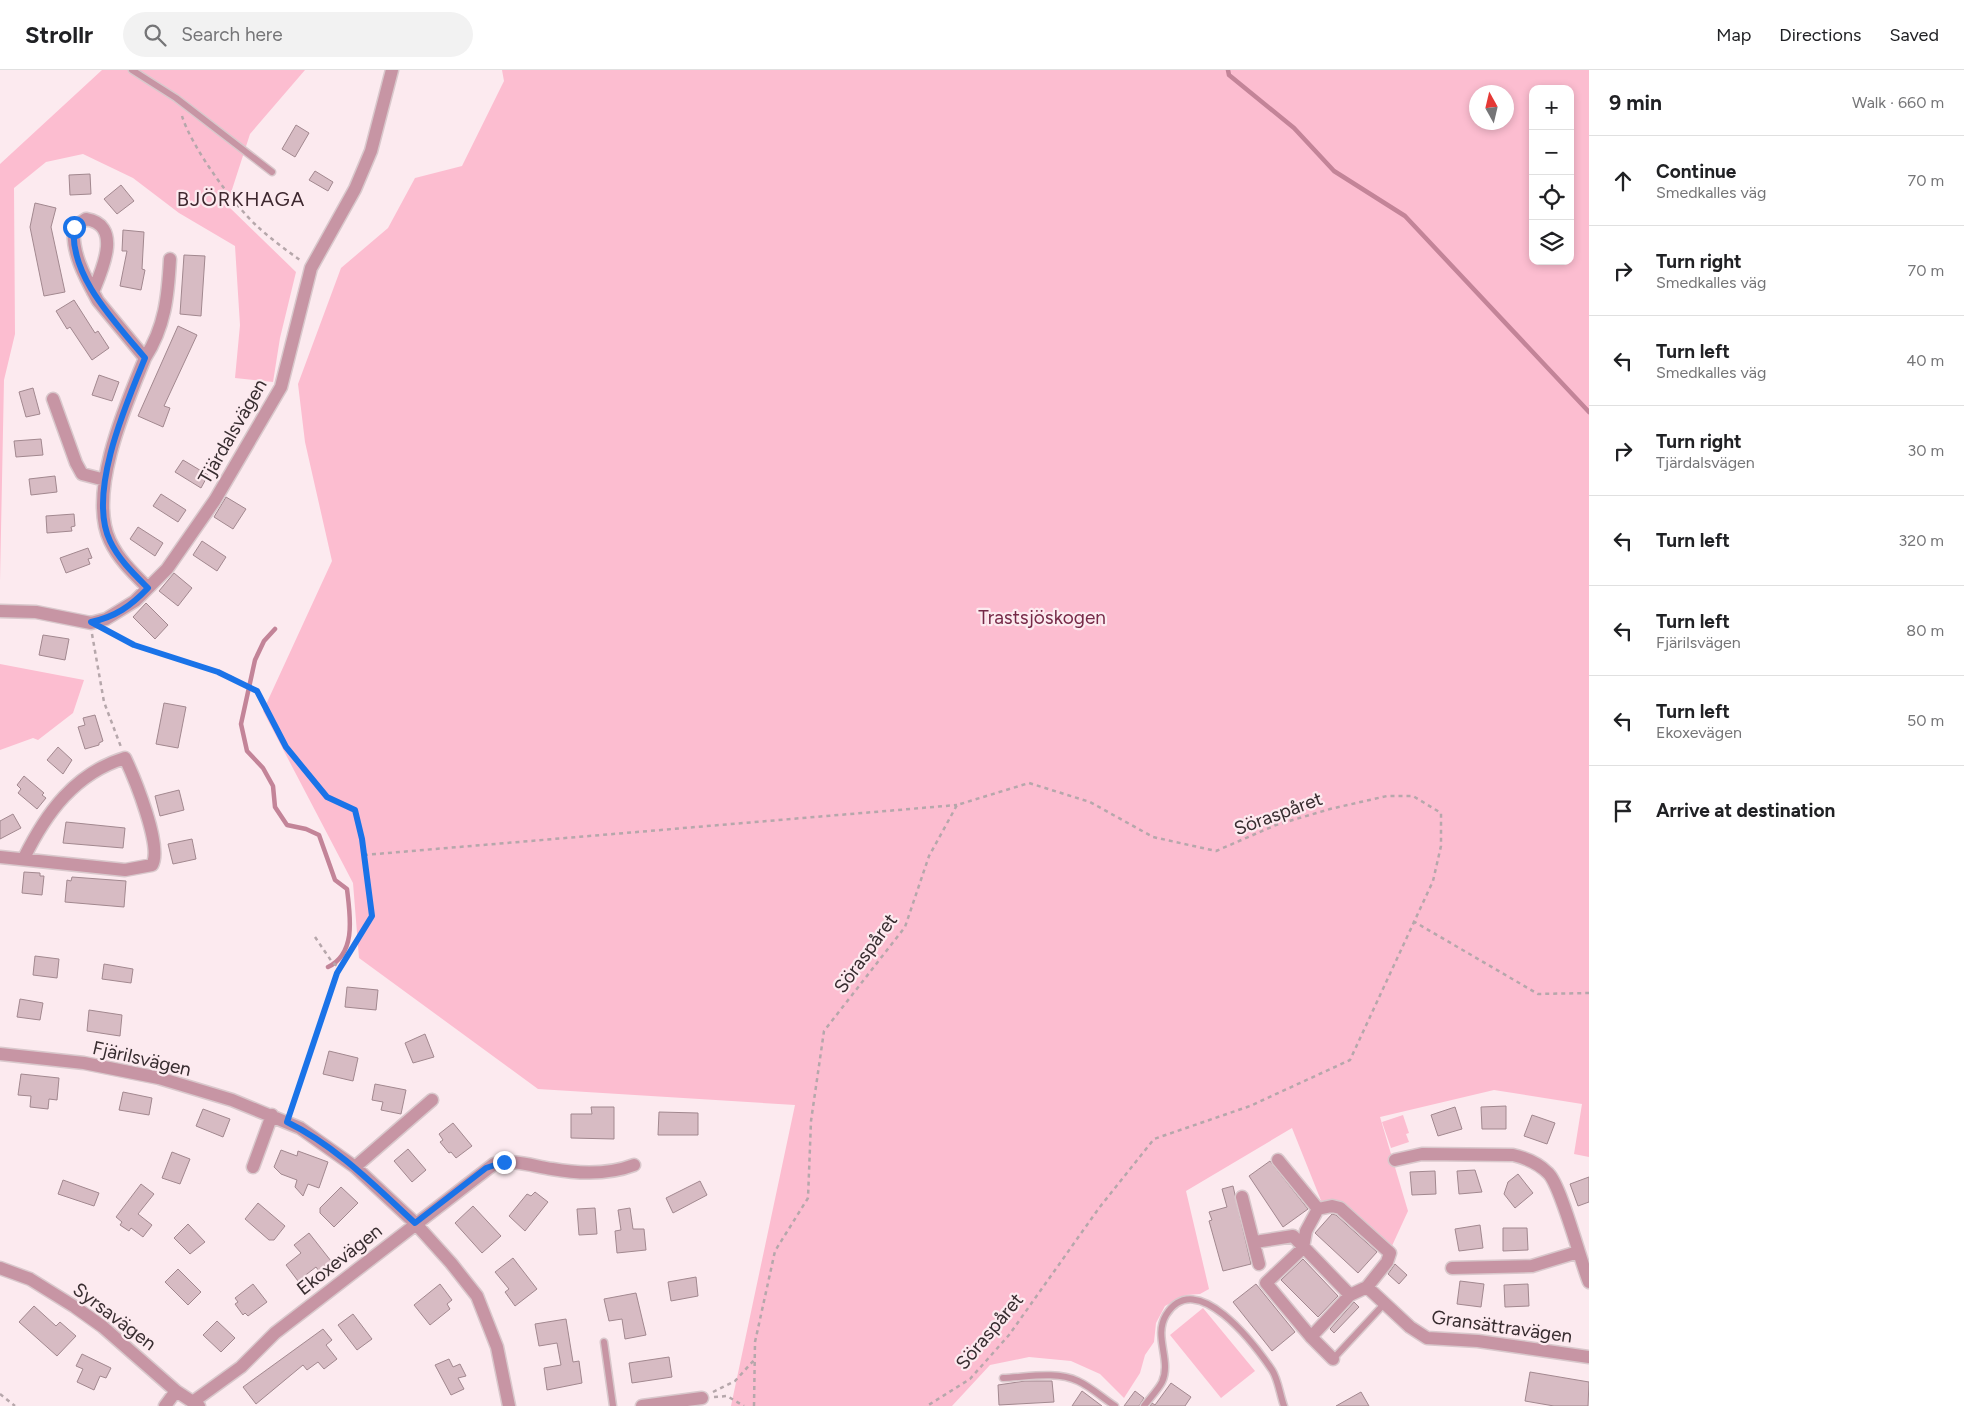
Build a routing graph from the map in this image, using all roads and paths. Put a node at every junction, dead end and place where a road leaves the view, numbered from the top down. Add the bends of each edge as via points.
1 (132, 70) edge
2 (392, 70) edge
3 (176, 98) junction
4 (272, 172) dead end
5 (170, 259) dead end
6 (311, 268) junction
7 (93, 292) junction
8 (145, 358) junction
9 (53, 400) dead end
10 (105, 480) junction
11 (148, 588) junction
12 (0, 611) edge
13 (91, 622) junction
14 (126, 758) junction
15 (957, 805) junction
16 (364, 855) junction
17 (0, 857) edge
18 (24, 858) junction
19 (1413, 921) junction
20 (316, 938) dead end
21 (340, 968) junction
22 (1589, 993) edge
23 (0, 1054) edge
24 (432, 1100) dead end
25 (272, 1115) junction
26 (287, 1122) junction
27 (1278, 1160) dead end
28 (1395, 1160) dead end
29 (634, 1165) dead end
30 (253, 1167) dead end
31 (355, 1167) junction
32 (1242, 1197) dead end
33 (1318, 1209) junction
34 (415, 1223) junction
35 (1255, 1242) junction
36 (1303, 1248) junction
37 (1578, 1252) junction
38 (1259, 1264) dead end
39 (0, 1268) edge
40 (1452, 1268) dead end
41 (1589, 1282) edge
42 (1368, 1287) junction
43 (1350, 1295) junction
44 (1385, 1303) junction
45 (1311, 1337) junction
46 (604, 1342) dead end
47 (1589, 1357) edge
48 (1334, 1359) joint
49 (755, 1360) junction
50 (1004, 1378) dead end
51 (176, 1391) junction
52 (0, 1394) edge
53 (702, 1398) junction
54 (196, 1404) edge
55 (15, 1406) edge
56 (166, 1406) edge
57 (509, 1406) edge
58 (613, 1406) edge
59 (642, 1406) edge
60 (744, 1406) edge
61 (754, 1406) edge
62 (927, 1406) edge
63 (1115, 1406) edge
64 (1144, 1406) edge
65 (1284, 1406) edge

1 - 3 lane
2 - 6 street, Tjärdalsvägen via 371,151 355,189
3 - 4 lane
3 - 6 path via 186,127 211,170 257,227
5 - 8 street via 165,314 160,332
6 - 11 street, Tjärdalsvägen via 281,387 215,500 168,569
7 - 7 street via 81,267 74,235 74,227 86,219 94,220 104,228 108,237
7 - 8 street
8 - 10 street via 122,416
9 - 10 street via 82,474
10 - 11 street via 102,510 109,540
11 - 13 street, Tjärdalsvägen via 124,610
12 - 13 street, Tjärdalsvägen via 36,612
13 - 14 path via 104,702
13 - 16 path via 134,645 201,666 257,691 286,747 327,797 355,810
14 - 18 street via 108,763 71,788 52,809
14 - 18 street via 137,783 153,840 155,860 152,865 125,870
15 - 16 path
15 - 19 path, Söraspåret via 1029,783 1090,802 1153,837 1216,851 1276,825 1330,809 1387,796 1413,796 1441,813 1441,846 1433,881
15 - 49 path, Söraspåret via 928,856 905,927 824,1031 811,1121 808,1198 775,1251 755,1342
16 - 21 path via 372,916
17 - 18 street
19 - 22 path via 1538,994
19 - 62 path, Söraspåret via 1350,1060 1250,1106 1154,1139 1099,1208 1009,1335 970,1379
20 - 21 path
21 - 26 path
23 - 25 street, Fjärilsvägen via 84,1063 159,1078
24 - 31 street
25 - 26 street, Fjärilsvägen
25 - 30 street
26 - 31 street, Fjärilsvägen
27 - 33 street
28 - 37 street via 1429,1154 1513,1155 1527,1159 1549,1174 1558,1191
29 - 34 street, Ekoxevägen via 606,1173 554,1170 516,1161 494,1164
31 - 34 street, Fjärilsvägen
32 - 35 street
33 - 36 street via 1306,1232
33 - 42 street via 1340,1208 1390,1252 1387,1262
34 - 54 street, Ekoxevägen via 275,1333 241,1367
34 - 57 street, Fjärilsvägen via 477,1296 497,1347
35 - 36 street via 1293,1236
35 - 38 street
36 - 43 street
36 - 45 street via 1266,1283
37 - 40 street via 1532,1266
37 - 41 street
39 - 51 street, Syrsavägen via 30,1279 75,1307
42 - 43 street
42 - 44 street, Gransättravägen
43 - 45 street
44 - 47 street, Gransättravägen via 1427,1338 1478,1341
44 - 48 lane
45 - 48 street
46 - 58 lane
49 - 53 path via 735,1381
49 - 61 path, Söraspåret
50 - 63 lane via 1058,1376 1071,1379
51 - 54 street, Syrsavägen
51 - 56 street
52 - 55 path
53 - 59 street
53 - 60 path via 727,1396
64 - 65 lane via 1162,1381 1162,1322 1174,1306 1195,1300 1206,1302 1222,1312 1273,1372

